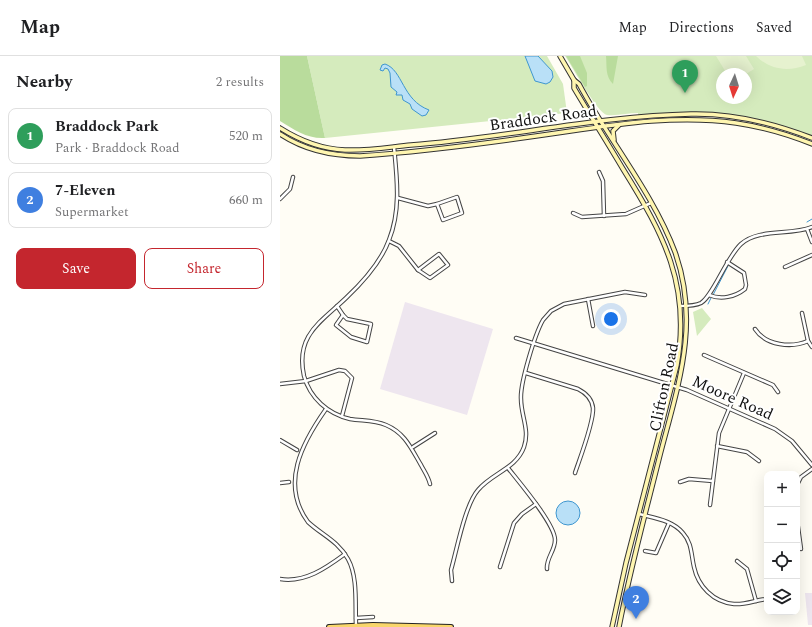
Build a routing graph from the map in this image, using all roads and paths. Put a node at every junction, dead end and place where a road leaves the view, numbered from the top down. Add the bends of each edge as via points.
1 (560, 56) edge
2 (574, 80) junction
3 (600, 120) junction
4 (594, 121) junction
5 (620, 124) junction
6 (604, 126) junction
7 (598, 127) junction
8 (280, 128) edge
9 (280, 134) edge
10 (812, 138) edge
11 (812, 144) edge
12 (616, 145) junction
13 (394, 147) junction
14 (395, 153) junction
15 (599, 172) dead end
16 (293, 177) dead end
17 (398, 198) junction
18 (280, 199) edge
19 (650, 203) junction
20 (437, 204) junction
21 (645, 206) junction
22 (573, 213) dead end
23 (604, 216) junction
24 (812, 227) edge
25 (807, 229) junction
26 (389, 241) junction
27 (812, 242) edge
28 (812, 256) edge
29 (727, 262) junction
30 (785, 267) dead end
31 (418, 270) junction
32 (645, 294) dead end
33 (708, 295) junction
34 (588, 299) junction
35 (337, 306) junction
36 (680, 306) junction
37 (686, 306) junction
38 (802, 313) dead end
39 (344, 315) junction
40 (593, 326) dead end
41 (756, 329) dead end
42 (516, 338) dead end
43 (808, 341) junction
44 (534, 344) junction
45 (812, 347) edge
46 (704, 355) dead end
47 (526, 373) junction
48 (744, 373) junction
49 (306, 381) junction
50 (280, 384) edge
51 (672, 384) junction
52 (678, 386) junction
53 (778, 392) dead end
54 (729, 408) junction
55 (326, 409) junction
56 (342, 416) junction
57 (435, 433) dead end
58 (280, 440) edge
59 (717, 446) junction
60 (413, 447) junction
61 (297, 450) junction
62 (294, 456) dead end
63 (758, 461) dead end
64 (812, 465) edge
65 (508, 468) junction
66 (812, 468) edge
67 (575, 473) dead end
68 (289, 478) dead end
69 (800, 479) edge
70 (713, 481) junction
71 (680, 482) dead end
72 (280, 483) edge
73 (430, 484) dead end
74 (293, 501) dead end
75 (536, 504) junction
76 (710, 505) dead end
77 (639, 514) junction
78 (644, 515) junction
79 (670, 522) junction
80 (800, 542) edge
81 (801, 549) dead end
82 (645, 551) dead end
83 (345, 554) junction
84 (737, 561) dead end
85 (500, 566) dead end
86 (547, 569) dead end
87 (280, 579) edge
88 (452, 581) dead end
89 (764, 600) edge
90 (756, 601) junction
91 (374, 617) dead end
92 (356, 618) junction
93 (356, 625) junction
94 (329, 627) edge
95 (451, 627) edge
96 (612, 627) edge
97 (619, 627) edge

1 - 2 main road, Clifton Road
2 - 3 main road, Clifton Road via 579,84
2 - 4 main road, Clifton Road via 574,88
3 - 4 main road, Braddock Road
3 - 6 main road, Clifton Road
3 - 10 main road, Braddock Road via 709,114 761,122
4 - 7 main road, Clifton Road
4 - 13 main road, Braddock Road via 479,138
5 - 6 main road, Braddock Road
5 - 11 main road, Braddock Road via 684,120 723,121 773,130
5 - 12 main road via 613,131
6 - 7 main road, Braddock Road
6 - 12 main road, Clifton Road
7 - 14 main road, Braddock Road via 476,145
7 - 21 main road, Clifton Road
8 - 13 main road, Braddock Road via 310,143 330,148 357,150
9 - 14 main road, Braddock Road via 307,148 329,154 351,156
12 - 19 main road, Clifton Road
13 - 14 street
14 - 17 street
15 - 23 street via 603,181
16 - 18 street via 289,191
17 - 20 street via 428,206
17 - 26 street
19 - 21 street
19 - 37 main road, Clifton Road via 675,253
20 - 20 street via 443,220 462,213 457,196
21 - 23 street via 626,214
21 - 36 main road, Clifton Road via 671,260
22 - 23 street via 582,217
24 - 25 street
25 - 27 street
25 - 29 street via 752,238 742,244
26 - 31 street via 399,246
26 - 35 street via 373,267
28 - 30 street
29 - 33 street
29 - 33 street via 744,273 745,289 727,297 717,298
31 - 31 street via 439,254 448,265 430,278
32 - 34 street via 625,292
33 - 37 street via 702,302
34 - 40 street
34 - 44 street via 564,304 551,311 541,323
35 - 39 street
35 - 49 street via 320,320 307,340 303,357
36 - 37 street
36 - 51 main road, Clifton Road via 680,344
37 - 52 main road, Clifton Road via 685,351
38 - 43 street
39 - 39 street via 336,325 351,336 367,342 371,324 347,319
41 - 43 street via 762,337 782,345
42 - 44 street, Moore Road
43 - 45 street
44 - 47 street
44 - 51 street, Moore Road
46 - 48 street
47 - 65 street via 521,397 526,427 525,445 518,459
47 - 67 street via 578,389 590,400 592,416
48 - 53 street via 773,385
48 - 54 street
49 - 50 street
49 - 55 street via 314,397
49 - 56 street via 339,370 352,378
51 - 52 street, Moore Road
51 - 77 main road, Clifton Road
52 - 54 street, Moore Road
52 - 78 main road, Clifton Road
54 - 59 street via 719,433
54 - 64 street, Moore Road via 783,434 800,449
55 - 56 street
55 - 61 street
56 - 60 street via 385,424 398,432
57 - 60 street
58 - 61 street
59 - 63 street via 747,452
59 - 70 street
60 - 73 street
61 - 62 street
65 - 75 street
65 - 88 street via 484,484 473,498 451,568
66 - 69 street
68 - 72 street via 289,484
70 - 71 street via 689,479
70 - 76 street
74 - 83 street via 307,521 334,541
75 - 85 street via 519,516 514,523
75 - 86 street via 555,537
77 - 78 street
77 - 96 main road, Clifton Road
78 - 79 street
78 - 97 main road, Clifton Road
79 - 82 street via 656,553
79 - 90 street via 690,543 699,582 709,593 732,604
80 - 81 street
83 - 87 street via 315,574
83 - 92 street via 352,573
84 - 90 street via 747,569
89 - 90 street
91 - 92 street
92 - 93 street
93 - 94 main road
93 - 95 main road

